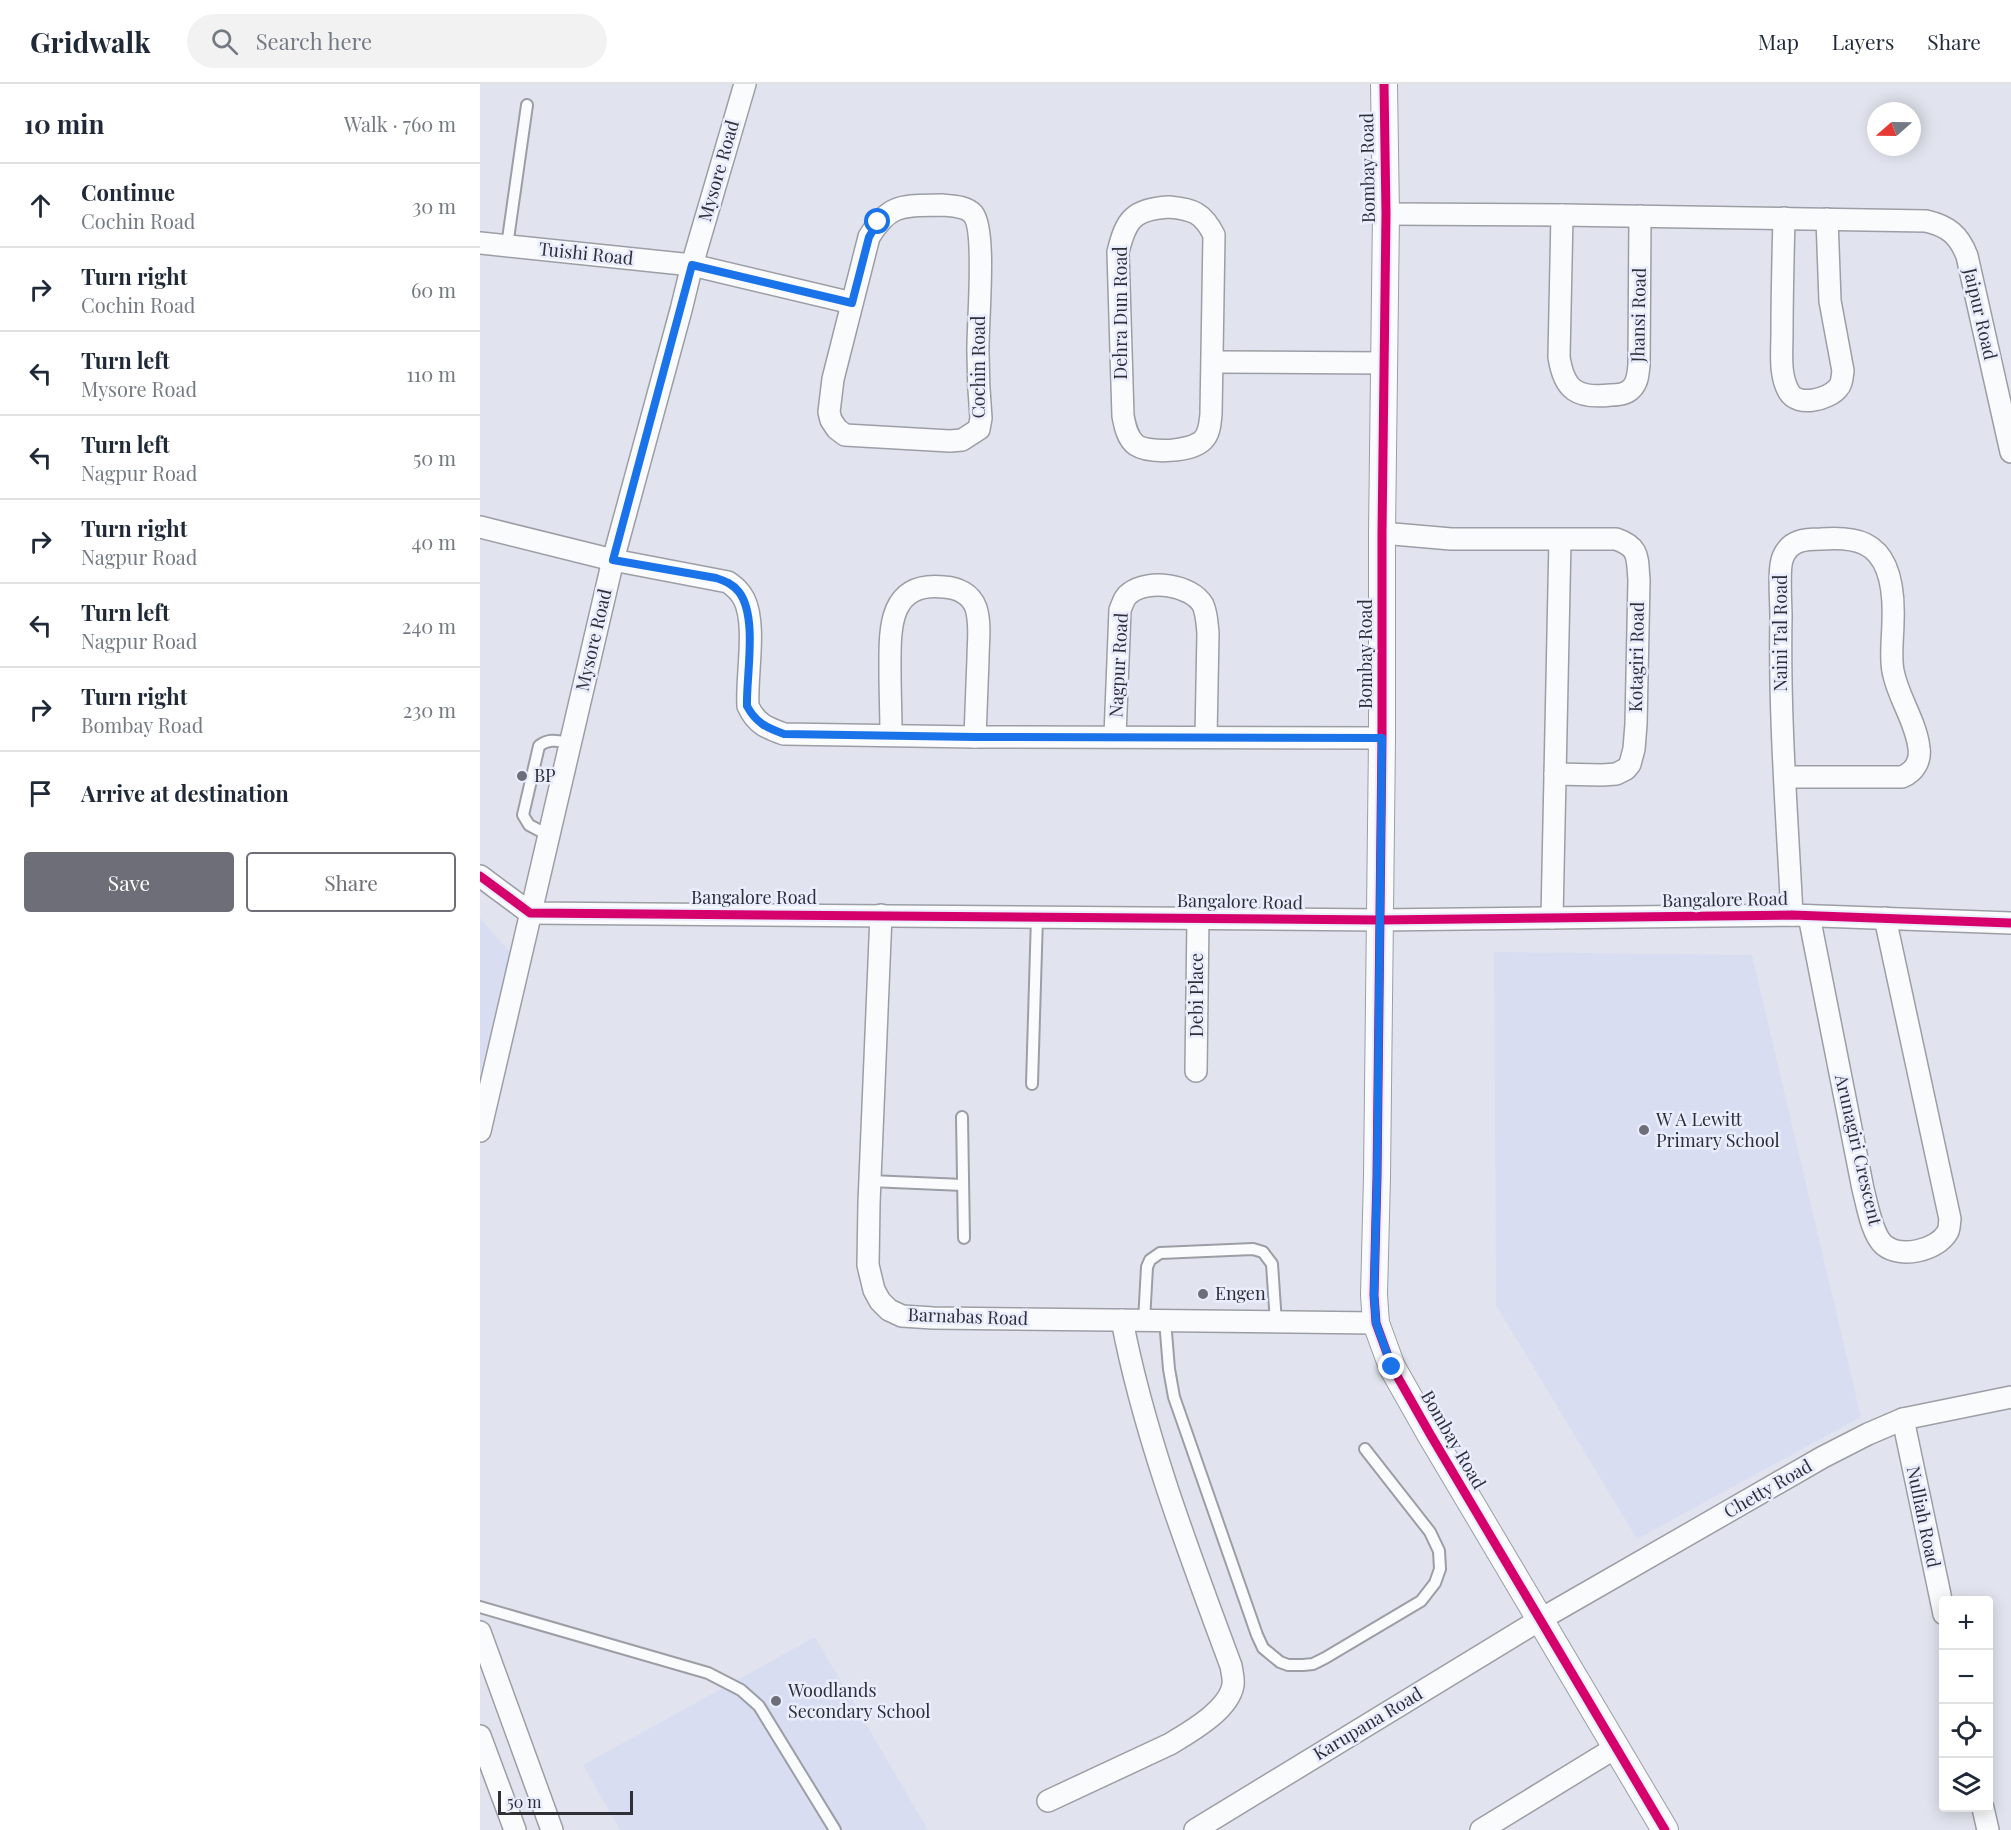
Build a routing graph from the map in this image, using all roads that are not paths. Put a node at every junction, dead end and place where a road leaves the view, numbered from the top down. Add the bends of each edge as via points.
1 (744, 84) edge
2 (1383, 84) edge
3 (527, 105) dead end
4 (1386, 214) junction
5 (1562, 215) junction
6 (1640, 216) junction
7 (1784, 218) junction
8 (1827, 219) junction
9 (480, 243) edge
10 (507, 246) junction
11 (692, 265) junction
12 (852, 303) junction
13 (1213, 362) junction
14 (1384, 363) junction
15 (2011, 452) edge
16 (480, 527) edge
17 (1382, 533) junction
18 (1560, 540) junction
19 (613, 560) junction
20 (891, 735) junction
21 (1115, 736) junction
22 (975, 737) junction
23 (1206, 737) junction
24 (1382, 738) junction
25 (570, 743) junction
26 (1555, 774) junction
27 (1785, 777) junction
28 (548, 835) junction
29 (480, 876) edge
30 (530, 913) junction
31 (881, 915) junction
32 (1801, 915) junction
33 (1037, 917) junction
34 (1198, 918) junction
35 (1552, 918) junction
36 (1885, 918) junction
37 (1379, 920) junction
38 (2011, 923) edge
39 (1196, 1071) dead end
40 (1032, 1084) dead end
41 (962, 1117) dead end
42 (480, 1131) edge
43 (870, 1180) junction
44 (963, 1185) junction
45 (963, 1238) dead end
46 (1122, 1320) junction
47 (1165, 1320) junction
48 (1144, 1321) junction
49 (1276, 1323) junction
50 (1376, 1323) junction
51 (2011, 1397) edge
52 (1904, 1419) junction
53 (1365, 1449) dead end
54 (1940, 1596) edge
55 (480, 1607) edge
56 (1541, 1619) junction
57 (480, 1632) edge
58 (480, 1736) edge
59 (1615, 1748) junction
60 (1048, 1801) dead end
61 (1984, 1812) edge
62 (515, 1830) edge
63 (552, 1830) edge
64 (835, 1830) edge
65 (1195, 1830) edge
66 (1481, 1830) edge
67 (1665, 1830) edge
68 (1988, 1830) edge

1 - 11 street, Mysore Road
2 - 4 street, Bombay Road
3 - 10 lane
4 - 5 street
4 - 14 street, Bombay Road
5 - 6 street
5 - 6 street, Jhansi Road via 1562,373 1574,391 1602,396 1628,392 1636,381
6 - 7 street
7 - 8 street
7 - 8 street via 1782,365 1790,393 1808,401 1829,395 1842,381 1830,301
8 - 15 street, Jaipur Road via 1926,221 1949,229 1956,236 1970,265
9 - 10 street, Tuishi Road
10 - 11 street, Tuishi Road
11 - 12 street
11 - 19 street, Mysore Road
12 - 12 street, Cochin Road via 869,237 886,214 910,206 942,205 973,214 980,243 979,429 962,440 950,441 862,437 845,435 837,429 829,412
13 - 13 street, Dehra Dun Road via 1211,414 1205,438 1182,450 1137,445 1126,430 1123,416 1118,252 1122,233 1137,215 1155,208 1189,209 1208,223 1215,246
13 - 14 street
14 - 17 street, Bombay Road
16 - 19 street, Nagpur Road
17 - 18 street, Kotagiri Road via 1451,539
17 - 24 street, Bombay Road
18 - 26 street
18 - 26 street, Kotagiri Road via 1616,539 1634,548 1639,580 1636,724 1634,749 1626,770 1602,775
19 - 20 street, Nagpur Road via 716,578 738,590 750,624 747,706 759,723 784,734
19 - 25 street, Mysore Road
20 - 22 street, Nagpur Road
20 - 22 street via 890,631 895,609 913,591 943,586 965,593 976,609
21 - 22 street, Nagpur Road
21 - 23 street, Nagpur Road
21 - 23 street, Nagpur Road via 1120,609 1128,594 1153,585 1185,590 1203,605 1208,633
23 - 24 street, Nagpur Road
24 - 37 street, Bombay Road
25 - 28 street, Mysore Road
25 - 28 lane via 554,740 539,746 523,815 529,825
26 - 35 street
27 - 27 street, Naini Tal Road via 1902,777 1913,770 1920,757 1893,670 1890,583 1882,558 1865,544 1851,540 1797,541 1782,559 1780,658
27 - 32 street, Naini Tal Road
28 - 30 street, Mysore Road
29 - 30 street
30 - 31 street, Bangalore Road
30 - 42 street, Mysore Road
31 - 33 street, Bangalore Road
31 - 43 street, Barnabas Road
32 - 35 street, Bangalore Road
32 - 36 street, Bangalore Road
32 - 36 street, Arunagiri Crescent via 1872,1222 1885,1246 1918,1250 1942,1239 1949,1230 1950,1219
33 - 34 street, Bangalore Road
33 - 40 lane
34 - 37 street, Bangalore Road
34 - 39 street, Debi Place
35 - 37 street, Bangalore Road
36 - 38 street, Bangalore Road
37 - 50 street, Bombay Road
41 - 44 lane
43 - 44 lane
43 - 46 street, Barnabas Road via 868,1265 874,1290 889,1311 933,1318
44 - 45 lane
46 - 48 street, Barnabas Road
46 - 60 street via 1158,1456 1231,1666 1233,1684 1224,1704 1189,1733
47 - 48 street, Barnabas Road
47 - 49 street, Barnabas Road
47 - 53 lane via 1174,1397 1257,1635 1263,1648 1280,1662 1303,1665 1325,1658 1421,1601 1435,1584 1440,1569 1439,1551 1430,1532
48 - 49 lane via 1147,1267 1160,1253 1253,1249 1263,1251 1272,1264
49 - 50 street, Barnabas Road
50 - 56 street, Bombay Road via 1392,1367
51 - 52 street, Chetty Road
52 - 54 street, Nulliah Road
52 - 56 street, Chetty Road via 1823,1457
55 - 64 lane via 708,1673 741,1690 759,1706
56 - 59 street, Bombay Road
56 - 65 street, Karupana Road
57 - 63 street
58 - 62 street
59 - 66 street
59 - 67 street, Bombay Road
61 - 68 street

